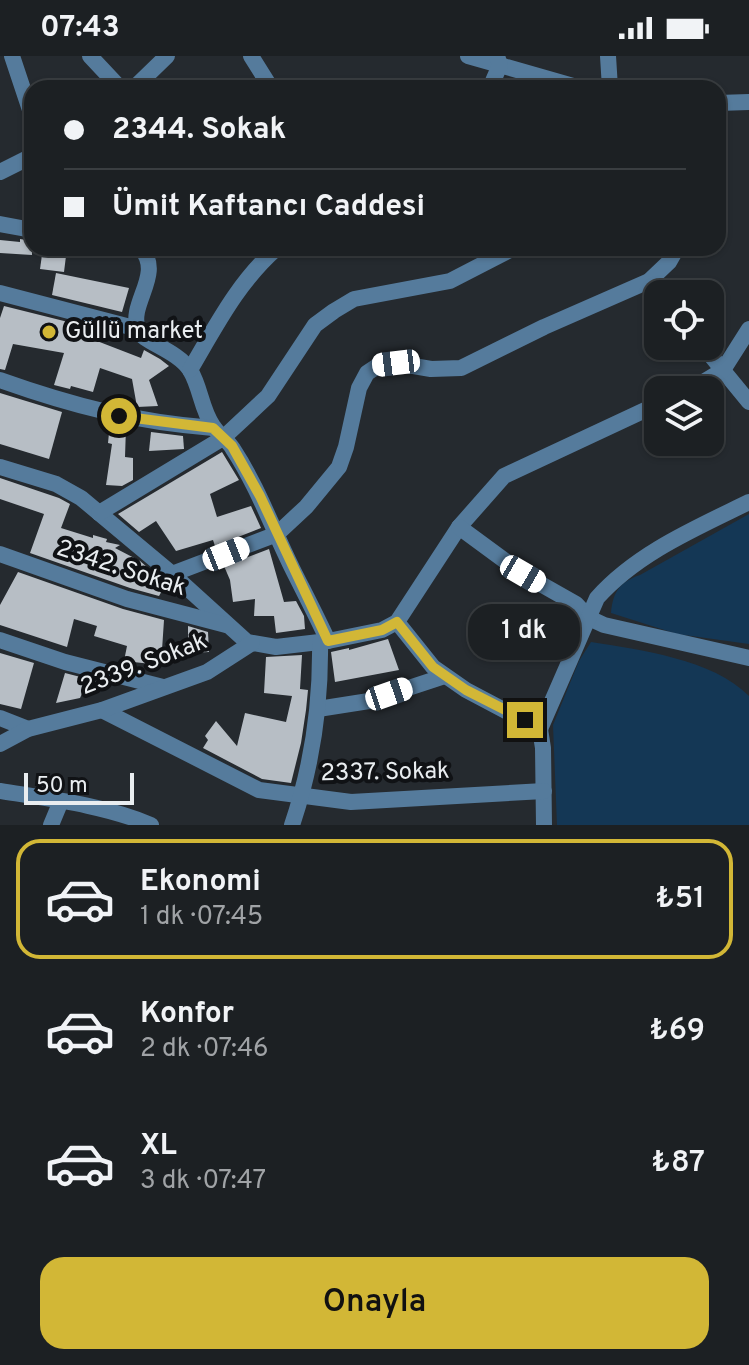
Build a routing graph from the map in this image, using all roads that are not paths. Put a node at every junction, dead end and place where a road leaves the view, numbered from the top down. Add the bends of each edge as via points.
1 (90, 56) edge
2 (167, 56) edge
3 (251, 56) edge
4 (468, 56) edge
5 (608, 56) edge
6 (8, 59) edge
7 (499, 60) edge
8 (112, 80) edge
9 (142, 80) edge
10 (266, 80) edge
11 (493, 80) edge
12 (557, 80) edge
13 (610, 80) edge
14 (24, 97) edge
15 (749, 102) edge
16 (726, 103) edge
17 (24, 160) edge
18 (0, 172) edge
19 (0, 224) edge
20 (24, 228) edge
21 (146, 256) edge
22 (267, 256) edge
23 (498, 256) edge
24 (672, 256) edge
25 (659, 280) edge
26 (644, 292) edge
27 (0, 293) edge
28 (138, 329) junction
29 (749, 329) edge
30 (715, 360) edge
31 (190, 370) junction
32 (723, 370) junction
33 (713, 376) edge
34 (0, 380) edge
35 (749, 402) edge
36 (644, 411) edge
37 (218, 433) junction
38 (0, 467) edge
39 (749, 502) edge
40 (99, 513) junction
41 (459, 527) junction
42 (277, 534) junction
43 (0, 554) edge
44 (172, 574) junction
45 (589, 618) junction
46 (397, 622) junction
47 (228, 626) junction
48 (0, 640) edge
49 (324, 642) junction
50 (252, 643) junction
51 (749, 658) edge
52 (445, 676) junction
53 (163, 687) junction
54 (318, 709) junction
55 (102, 710) junction
56 (0, 718) edge
57 (28, 729) junction
58 (540, 729) junction
59 (0, 744) edge
60 (0, 791) edge
61 (544, 791) junction
62 (301, 797) junction
63 (61, 801) junction
64 (51, 825) edge
65 (151, 825) edge
66 (292, 825) edge
67 (544, 825) edge

1 - 8 street
2 - 9 street
3 - 10 street
4 - 7 street
5 - 13 street
6 - 14 street
7 - 11 street
7 - 12 street
15 - 16 street
17 - 18 street
19 - 20 street
21 - 28 street
22 - 31 street via 234,295
23 - 37 street via 450,281 354,299 334,311 315,325 268,396
24 - 25 street
26 - 42 street via 544,327 461,368 379,365 359,388 339,467
27 - 28 street
28 - 31 street via 144,338 183,359
29 - 32 street
30 - 32 street
31 - 37 street
32 - 33 street
32 - 35 street
34 - 37 street via 98,411
36 - 41 street via 504,476
37 - 40 street
37 - 42 street via 232,446
38 - 40 street via 56,484
39 - 45 street via 633,566 597,598
40 - 44 street
41 - 45 street via 523,574 576,604
41 - 46 street
42 - 44 street
42 - 49 street
43 - 47 street, 2342. Sokak via 127,599
44 - 47 street
45 - 51 street
45 - 58 street
46 - 49 street
46 - 52 street
47 - 50 street
48 - 53 street
49 - 50 street via 276,647
49 - 54 street
50 - 53 street, 2339. Sokak via 207,672
52 - 54 street via 369,701
52 - 58 street
53 - 55 street, 2339. Sokak
54 - 62 street
55 - 57 street, 2339. Sokak
55 - 62 street, 2337. Sokak via 259,790
56 - 57 street
57 - 59 street, 2339. Sokak
58 - 61 street
60 - 63 street
61 - 62 street, 2337. Sokak via 351,802
61 - 67 street
62 - 66 street
63 - 64 street
63 - 65 street

